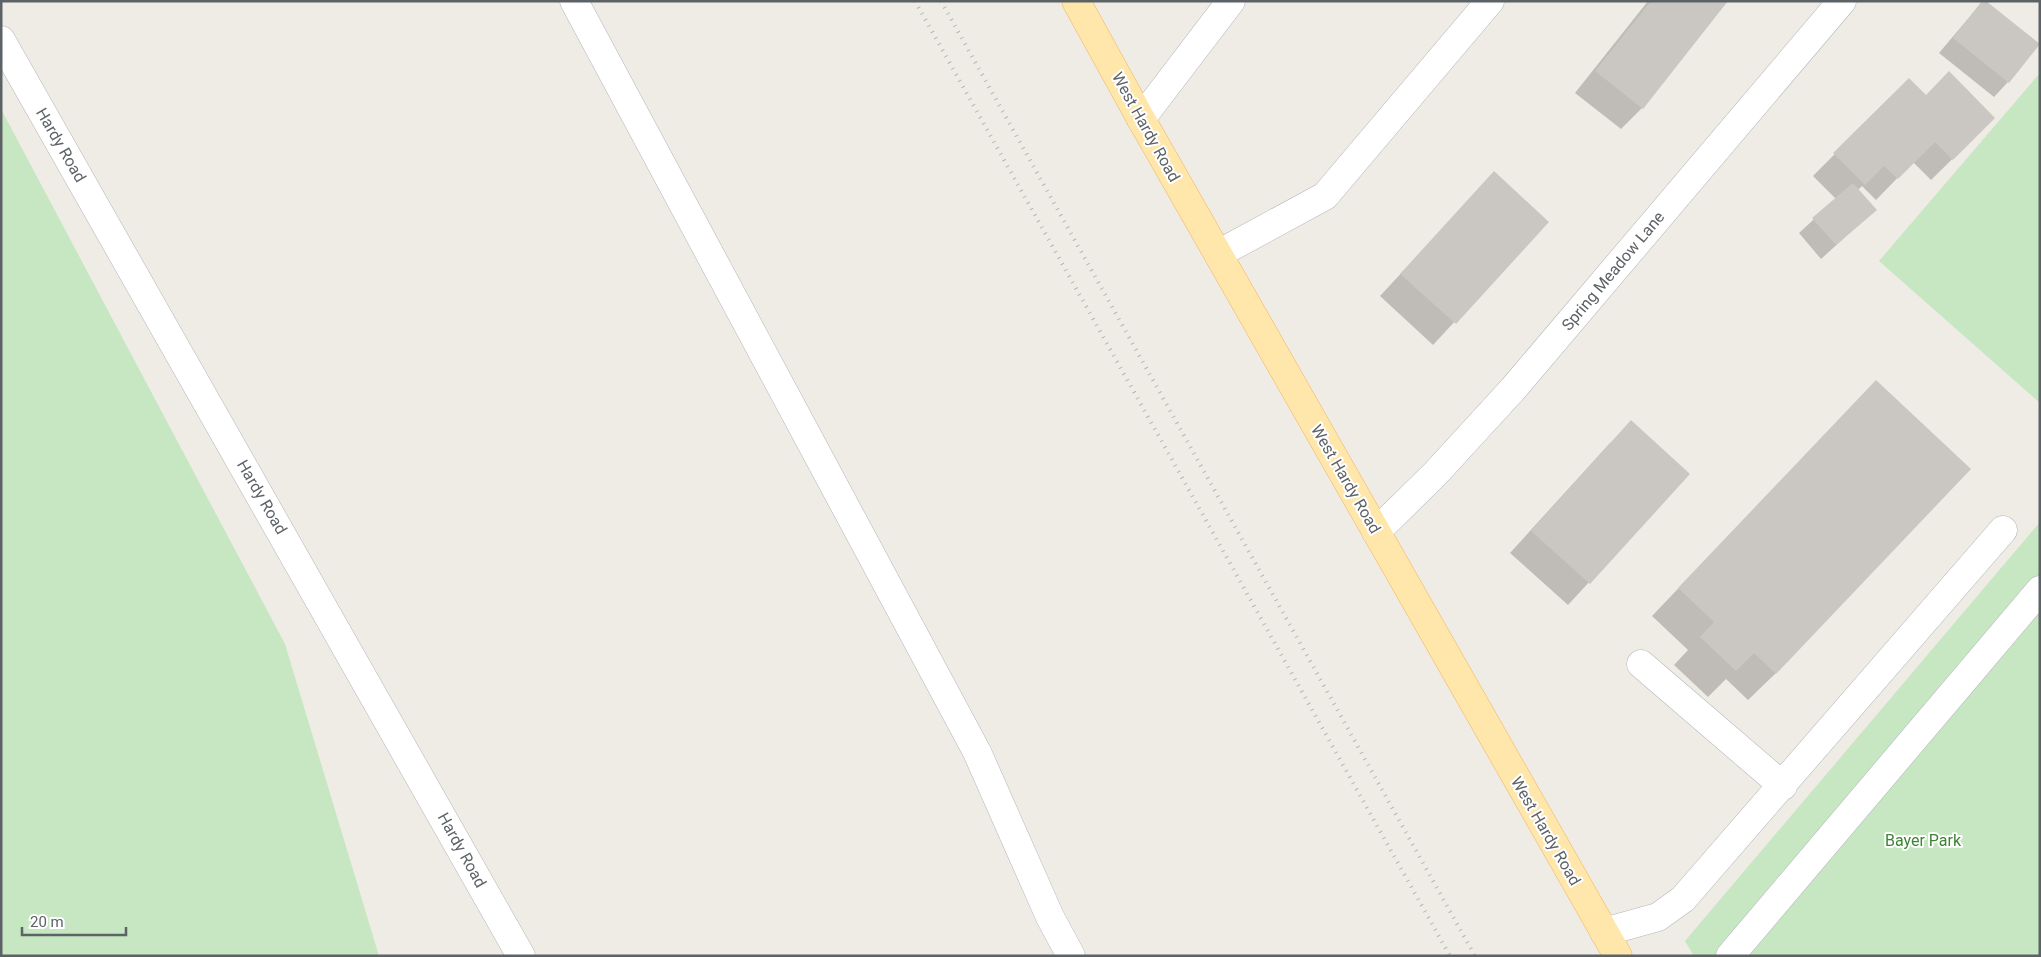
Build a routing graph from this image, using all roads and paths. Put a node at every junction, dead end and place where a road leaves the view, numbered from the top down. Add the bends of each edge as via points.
1 (574, 1) edge
2 (1076, 1) edge
3 (1232, 1) edge
4 (1490, 1) edge
5 (1842, 1) edge
6 (1, 40) edge
7 (1141, 119) junction
8 (1218, 254) junction
9 (2004, 530) dead end
10 (1376, 532) junction
11 (2040, 590) edge
12 (1641, 664) dead end
13 (1783, 786) junction
14 (1604, 932) junction
15 (522, 956) edge
16 (1071, 956) edge
17 (1618, 956) edge
18 (1730, 956) edge

1 - 16 street via 977,752 1050,917
2 - 7 main road, West Hardy Road
3 - 7 street
4 - 8 street via 1325,196
5 - 10 street, Spring Meadow Lane via 1513,389 1436,474
6 - 15 street, Hardy Road
7 - 8 main road, West Hardy Road
8 - 10 main road, West Hardy Road
9 - 13 street
10 - 14 main road, West Hardy Road
11 - 18 street
12 - 13 street
13 - 14 street via 1683,899 1658,917
14 - 17 main road, West Hardy Road

